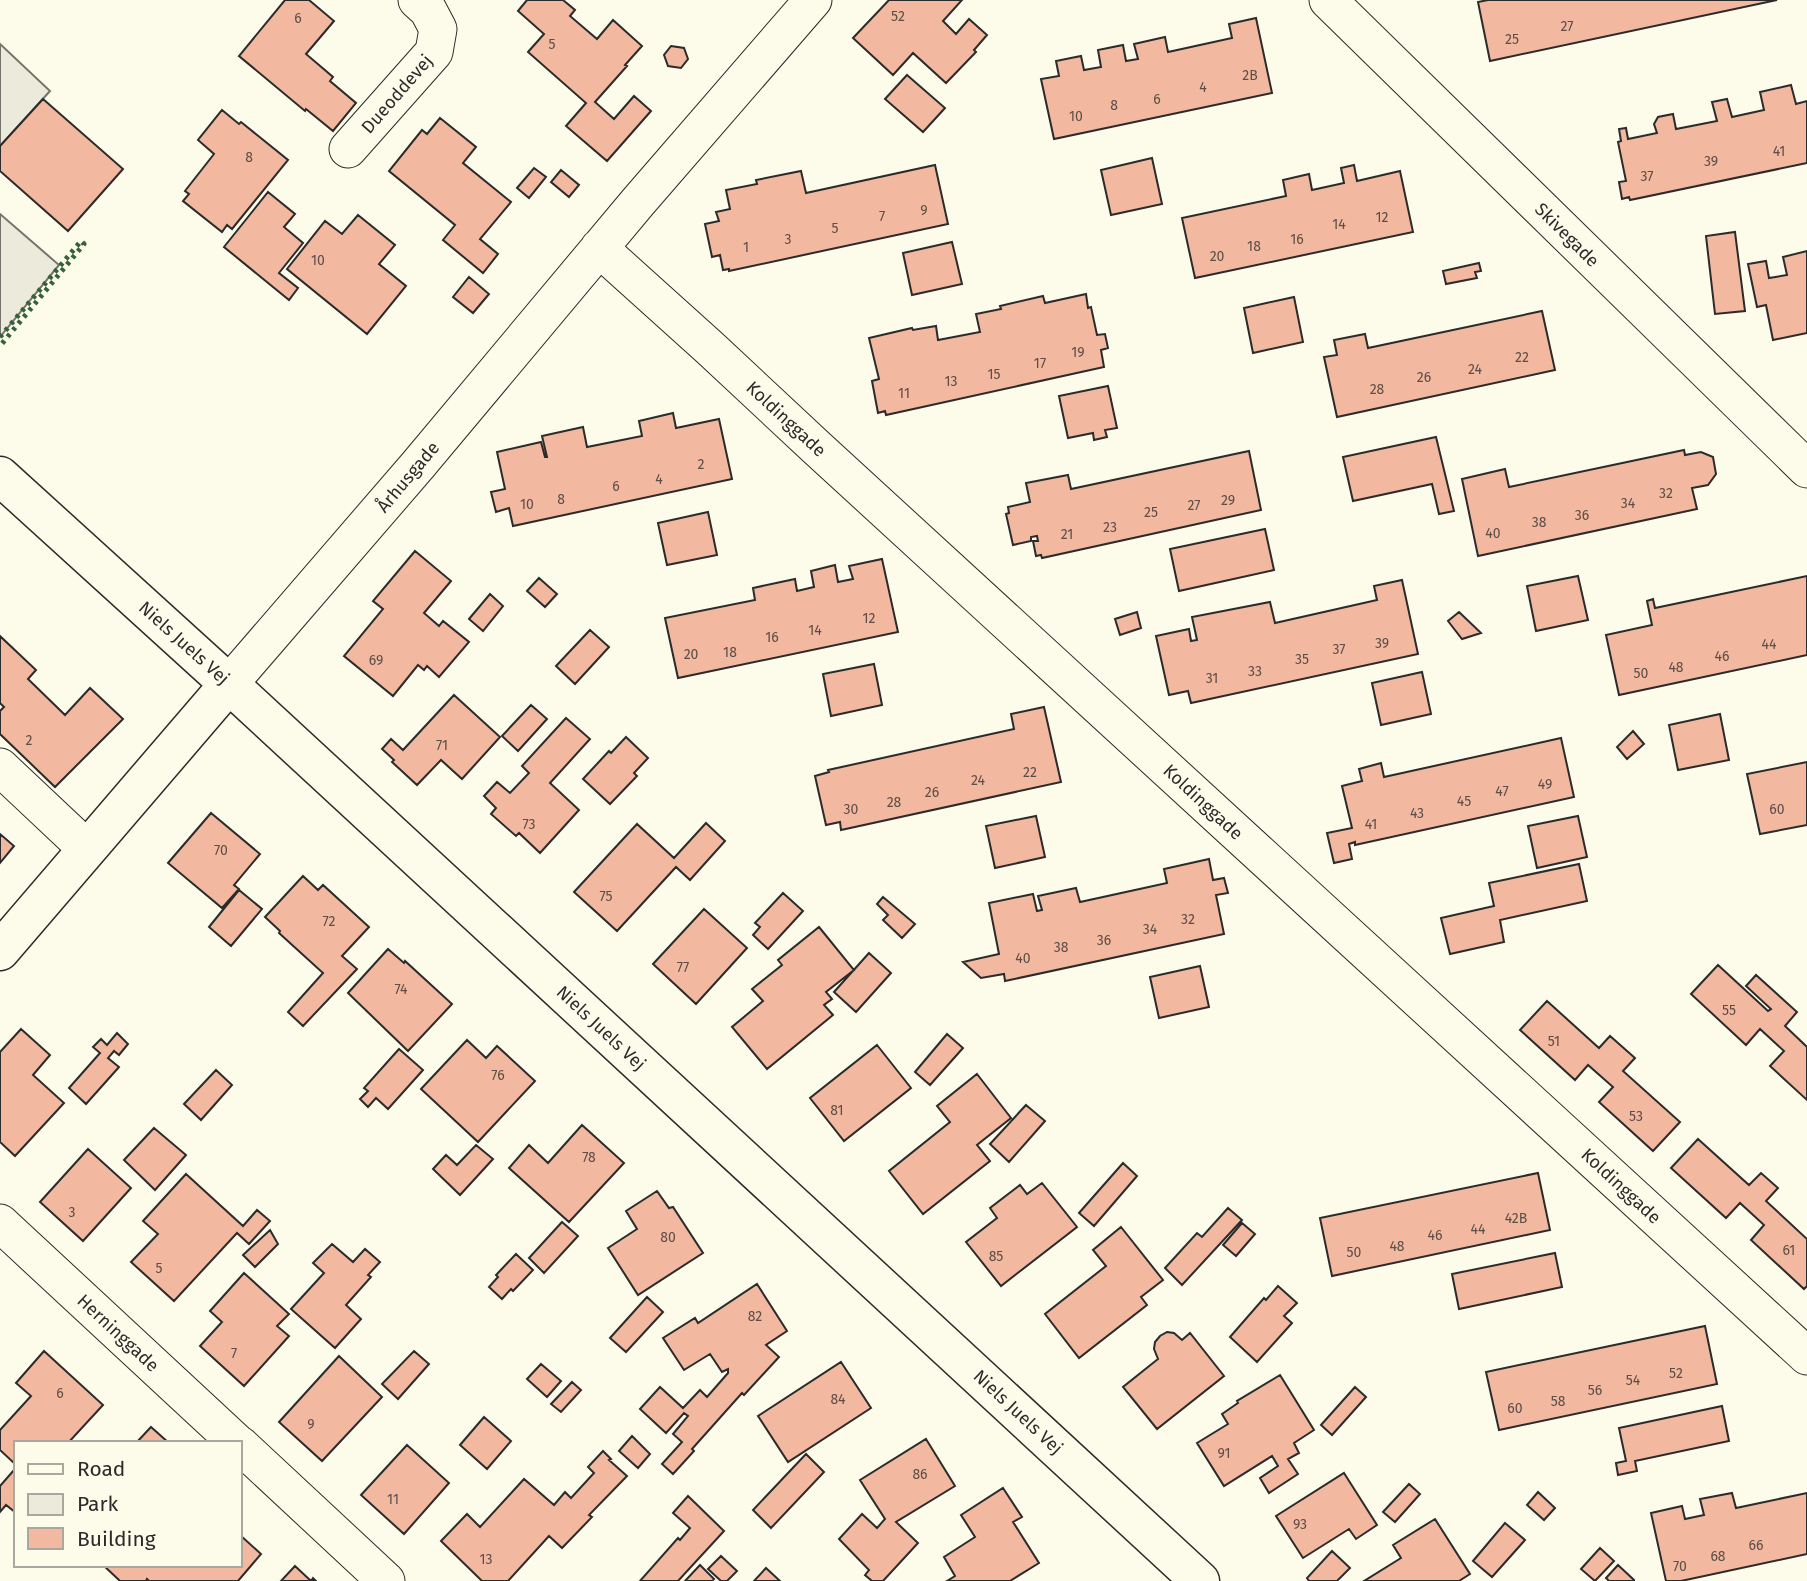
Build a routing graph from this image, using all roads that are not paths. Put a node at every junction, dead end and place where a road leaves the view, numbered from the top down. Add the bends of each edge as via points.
1 (417, 0) edge
2 (813, 0) edge
3 (1328, 0) edge
4 (348, 149) dead end
5 (599, 248) junction
6 (1807, 469) edge
7 (0, 476) edge
8 (229, 684) junction
9 (0, 767) edge
10 (86, 848) junction
11 (0, 951) edge
12 (0, 1223) edge
13 (1807, 1356) edge
14 (235, 1441) edge
15 (242, 1448) edge
16 (386, 1581) edge
17 (1200, 1581) edge

1 - 4 street, Dueoddevej via 438,29 434,52
2 - 5 street, Århusgade
3 - 6 street, Skivegade
5 - 8 street, Århusgade
5 - 13 street, Koldinggade
7 - 8 street, Niels Juels Vej
8 - 10 street, Århusgade
8 - 17 street, Niels Juels Vej
9 - 10 street
10 - 11 street, Århusgade
12 - 14 street, Herninggade
15 - 16 street, Herninggade

